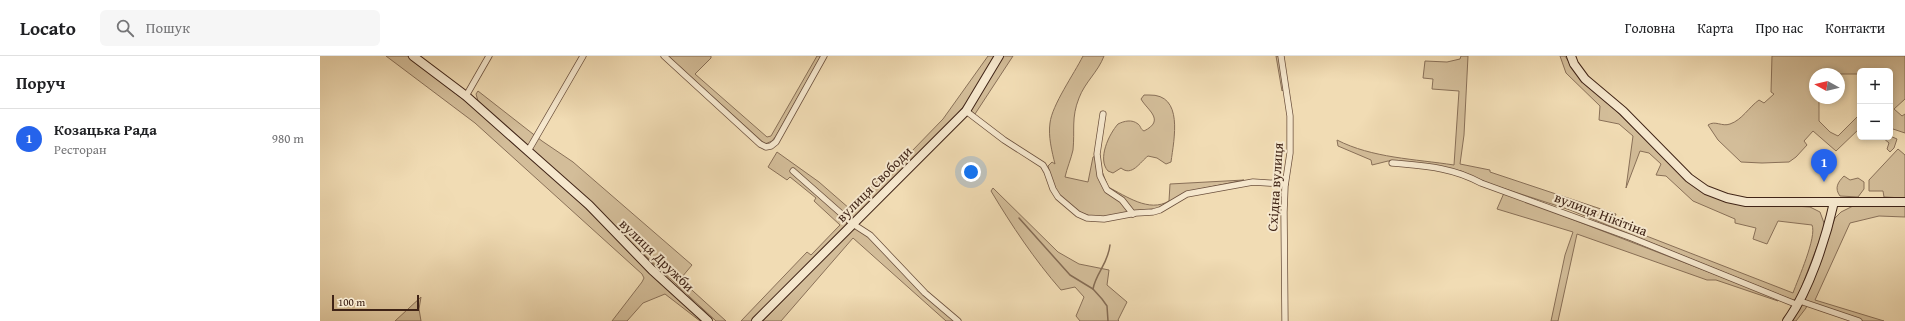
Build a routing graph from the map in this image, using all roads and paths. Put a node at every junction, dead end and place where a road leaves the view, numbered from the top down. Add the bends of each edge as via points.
1 (414, 56) edge
2 (489, 56) edge
3 (583, 56) edge
4 (664, 56) edge
5 (824, 56) edge
6 (999, 56) edge
7 (1281, 56) edge
8 (1571, 56) edge
9 (466, 96) junction
10 (966, 111) junction
11 (1103, 114) dead end
12 (528, 151) junction
13 (1392, 163) dead end
14 (793, 171) dead end
15 (1285, 184) junction
16 (1834, 202) junction
17 (1905, 202) edge
18 (1133, 214) junction
19 (853, 224) junction
20 (1799, 303) junction
21 (708, 321) edge
22 (756, 321) edge
23 (958, 321) edge
24 (1285, 321) edge
25 (1788, 321) edge
26 (1859, 321) edge

1 - 9 street, вулиця Дружби
2 - 9 street
3 - 12 street
4 - 5 street via 766,147 776,142
6 - 10 street, вулиця Свободи
7 - 15 street, Східна вулиця via 1290,116 1290,153
8 - 16 street via 1585,79 1623,110 1689,178 1706,190 1746,202
9 - 12 street, вулиця Дружби
10 - 18 street via 1043,165 1058,197 1078,214 1098,219
10 - 19 street, вулиця Свободи
11 - 18 street via 1097,154 1100,176 1107,190 1122,200
12 - 21 street, вулиця Дружби via 589,205 652,270
13 - 20 street, вулиця Нікітіна via 1464,174 1481,183
14 - 19 street
15 - 18 street via 1253,182 1193,192 1160,210
15 - 24 street, Східна вулиця
16 - 17 street
16 - 20 street via 1827,232
19 - 22 street, вулиця Свободи
19 - 23 street via 870,235 925,293
20 - 25 street
20 - 26 street, вулиця Нікітіна

